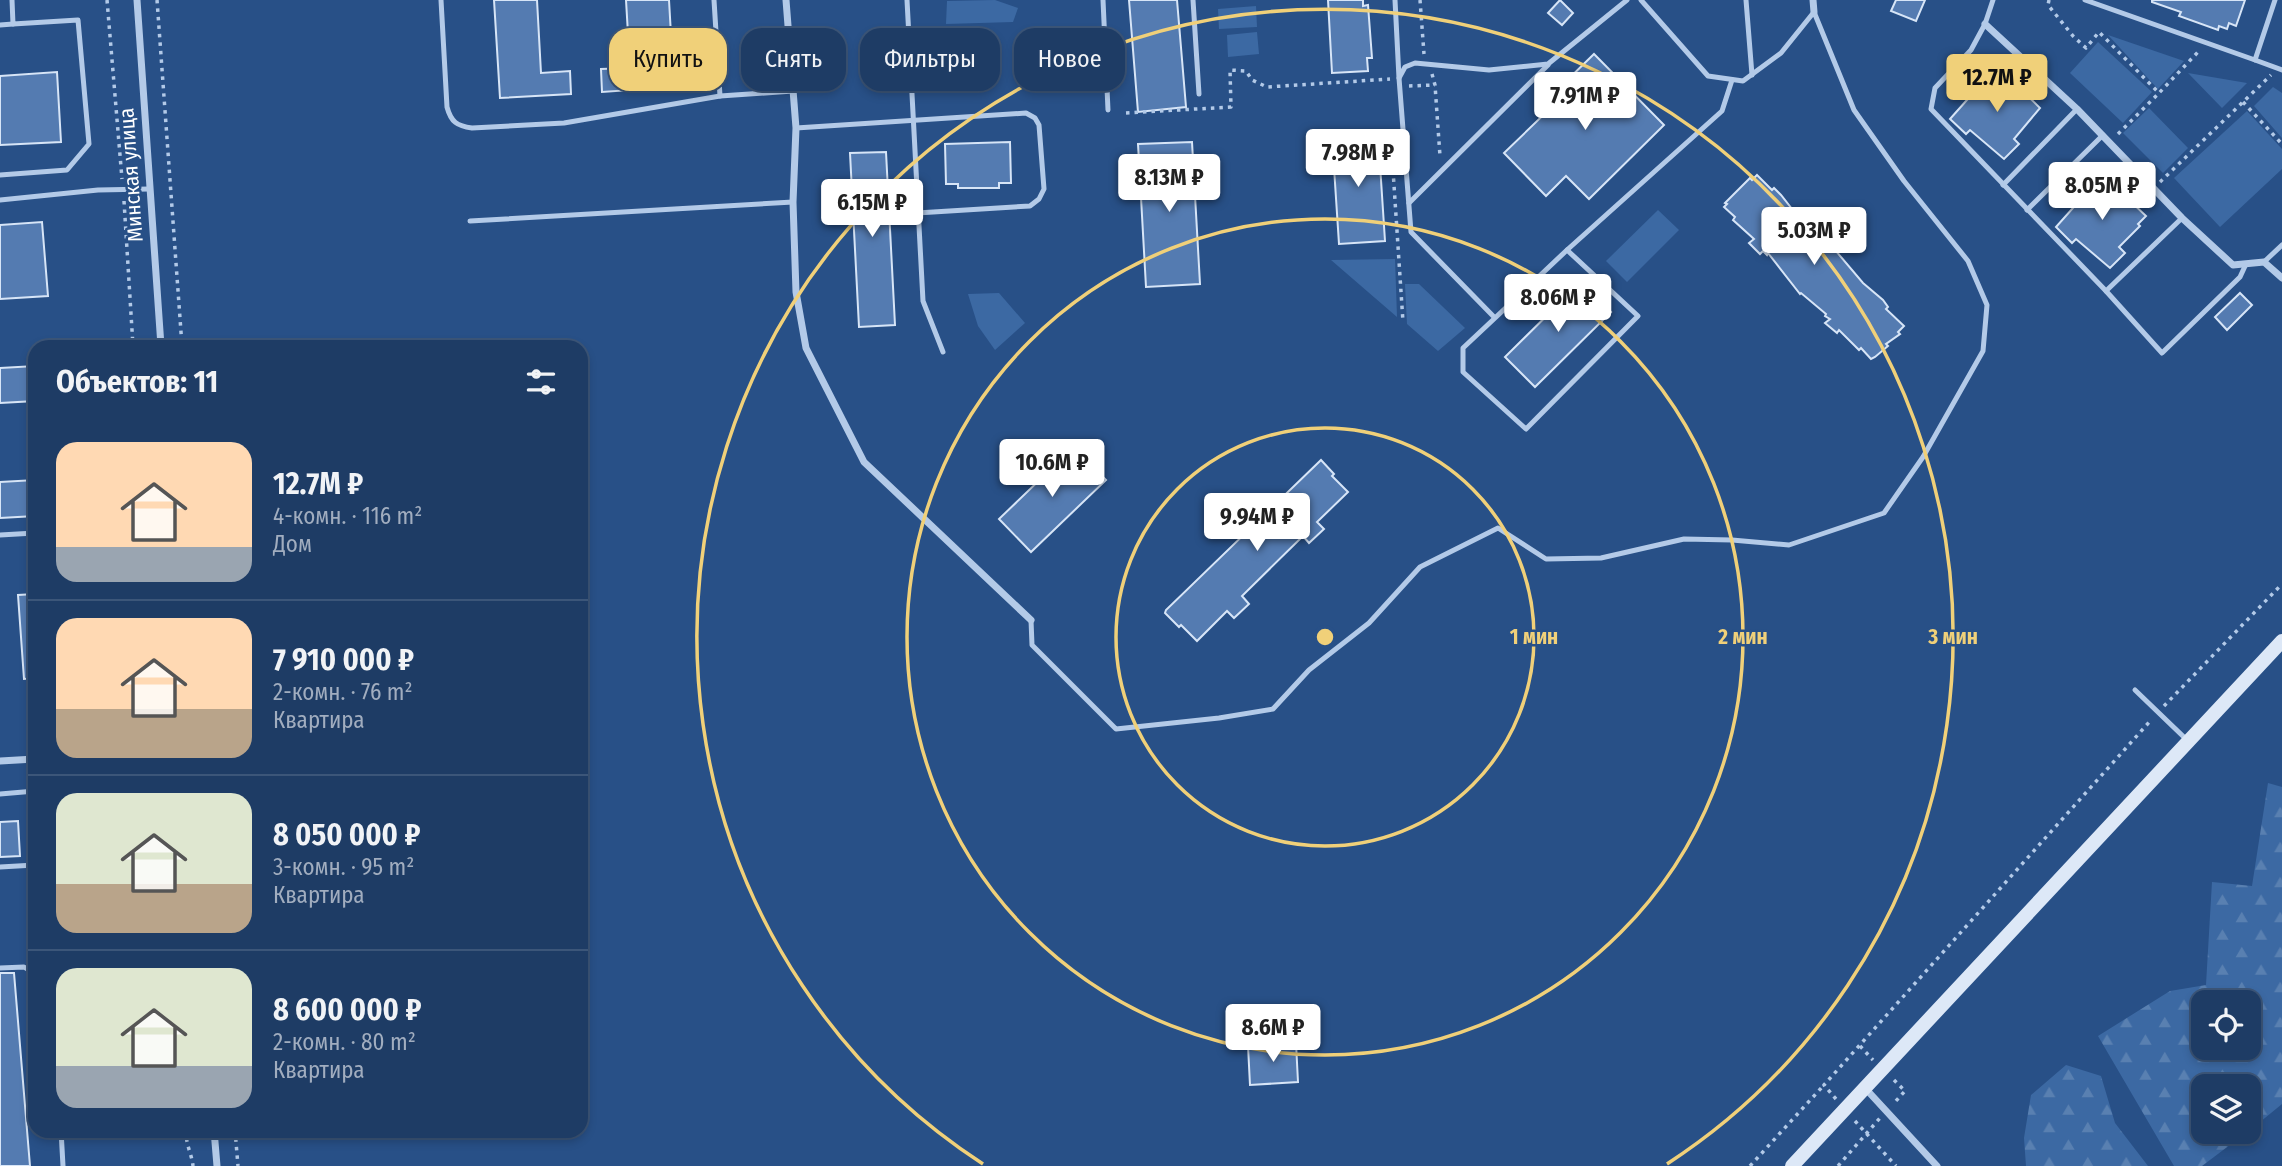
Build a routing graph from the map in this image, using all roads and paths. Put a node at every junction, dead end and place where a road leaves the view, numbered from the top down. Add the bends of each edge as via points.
1 (12, 0) edge
2 (107, 0) edge
3 (137, 0) edge
4 (157, 0) edge
5 (441, 0) edge
6 (714, 0) edge
7 (786, 0) edge
8 (907, 0) edge
9 (1104, 0) edge
10 (1194, 0) edge
11 (1395, 0) edge
12 (1420, 0) edge
13 (1627, 0) edge
14 (1641, 0) edge
15 (1746, 0) edge
16 (1813, 0) edge
17 (1993, 0) edge
18 (2049, 0) edge
19 (2085, 0) edge
20 (2275, 0) edge
21 (1814, 12) junction
22 (13, 24) junction
23 (1985, 24) junction
24 (0, 25) edge
25 (788, 28) edge
26 (2206, 43) junction
27 (2255, 60) junction
28 (1426, 63) junction
29 (1548, 64) junction
30 (2280, 70) edge
31 (1752, 75) junction
32 (1399, 78) junction
33 (1732, 80) junction
34 (1435, 85) junction
35 (1399, 86) junction
36 (793, 91) joint
37 (2159, 93) junction
38 (1199, 94) dead end
39 (720, 96) junction
40 (2243, 102) junction
41 (2077, 109) junction
42 (1108, 110) dead end
43 (1126, 113) dead end
44 (912, 121) junction
45 (796, 128) junction
46 (2103, 135) junction
47 (2110, 142) junction
48 (2282, 144) edge
49 (1392, 160) dead end
50 (1441, 170) junction
51 (0, 175) edge
52 (2003, 185) junction
53 (2154, 188) junction
54 (123, 189) junction
55 (149, 189) junction
56 (0, 200) edge
57 (793, 202) junction
58 (1409, 203) junction
59 (2027, 210) junction
60 (917, 213) junction
61 (2182, 218) junction
62 (470, 221) dead end
63 (2282, 245) edge
64 (1567, 250) junction
65 (2264, 262) junction
66 (2246, 264) junction
67 (2282, 278) edge
68 (2106, 291) junction
69 (1496, 318) junction
70 (1403, 322) dead end
71 (133, 340) edge
72 (161, 340) edge
73 (182, 340) edge
74 (943, 352) dead end
75 (28, 533) edge
76 (0, 535) edge
77 (2282, 584) edge
78 (1031, 620) joint
79 (2282, 641) edge
80 (2135, 690) dead end
81 (2158, 712) junction
82 (2188, 741) junction
83 (28, 759) edge
84 (0, 761) edge
85 (28, 792) edge
86 (0, 794) edge
87 (28, 865) edge
88 (0, 867) edge
89 (0, 968) edge
90 (28, 970) edge
91 (1824, 1086) junction
92 (1865, 1088) junction
93 (1845, 1109) junction
94 (61, 1138) edge
95 (187, 1138) edge
96 (214, 1138) edge
97 (236, 1138) edge
98 (63, 1166) edge
99 (193, 1166) edge
100 (216, 1166) edge
101 (238, 1166) edge
102 (1750, 1166) edge
103 (1792, 1166) edge
104 (1896, 1166) edge
105 (1937, 1166) edge

1 - 22 lane
2 - 54 path
3 - 55 street, Минская улица
4 - 73 path
5 - 39 lane via 447,107 450,119 460,127 564,123
6 - 39 lane
7 - 25 street
8 - 44 lane
9 - 42 lane
10 - 38 lane
11 - 32 lane
12 - 28 path
13 - 29 lane
14 - 33 lane via 1709,76
15 - 31 lane
16 - 21 street
17 - 23 lane
18 - 37 path via 2048,5 2086,47 2099,32
19 - 26 lane
20 - 27 lane
21 - 31 lane via 1781,53
21 - 78 lane via 1854,110 1968,261 1987,305 1983,351 1923,457 1884,513 1789,545 1684,539 1601,558 1546,559 1497,528 1420,567 1368,623 1309,670 1273,709 1219,718 1116,729 1032,645
22 - 24 lane
22 - 51 lane via 78,20 89,144 67,170
23 - 41 street
23 - 52 lane via 1971,50 1935,88 1931,109
26 - 27 lane
26 - 37 path
27 - 30 lane
28 - 29 lane via 1489,70
28 - 32 lane via 1405,67
28 - 34 path
29 - 50 lane
30 - 40 path
31 - 33 lane
32 - 35 lane
32 - 43 path via 1267,87 1252,80 1246,71 1230,70 1231,107
33 - 64 lane via 1722,111
34 - 35 path
34 - 50 path
35 - 58 lane
36 - 39 lane
36 - 45 street
37 - 47 path
40 - 48 path
40 - 53 path
41 - 46 street
41 - 52 lane
44 - 45 lane
44 - 60 lane
44 - 60 lane via 1026,113 1039,125 1044,189 1030,206
45 - 57 street
46 - 47 street
46 - 59 lane
47 - 53 street
49 - 70 path
50 - 58 lane
52 - 59 lane
53 - 61 street
54 - 55 lane
54 - 56 lane
54 - 71 path
55 - 72 street, Минская улица
57 - 62 lane
57 - 78 street via 796,292 806,348 864,462
58 - 69 lane via 1411,232
59 - 68 lane
60 - 74 lane via 923,301
61 - 66 street via 2233,265
61 - 68 lane
63 - 65 lane
64 - 69 lane
64 - 69 lane via 1638,316 1526,429 1463,372 1463,348
65 - 66 street
65 - 67 street
66 - 68 lane via 2240,277 2162,354
75 - 76 lane
77 - 81 path
79 - 82 street
80 - 81 lane
81 - 82 lane
81 - 91 path
82 - 92 street
83 - 84 street
85 - 86 lane
87 - 88 lane
89 - 90 lane
91 - 93 path
91 - 102 path
92 - 93 street
92 - 105 street
93 - 103 street
93 - 104 path
94 - 98 lane
95 - 99 path
96 - 100 street
97 - 101 path

